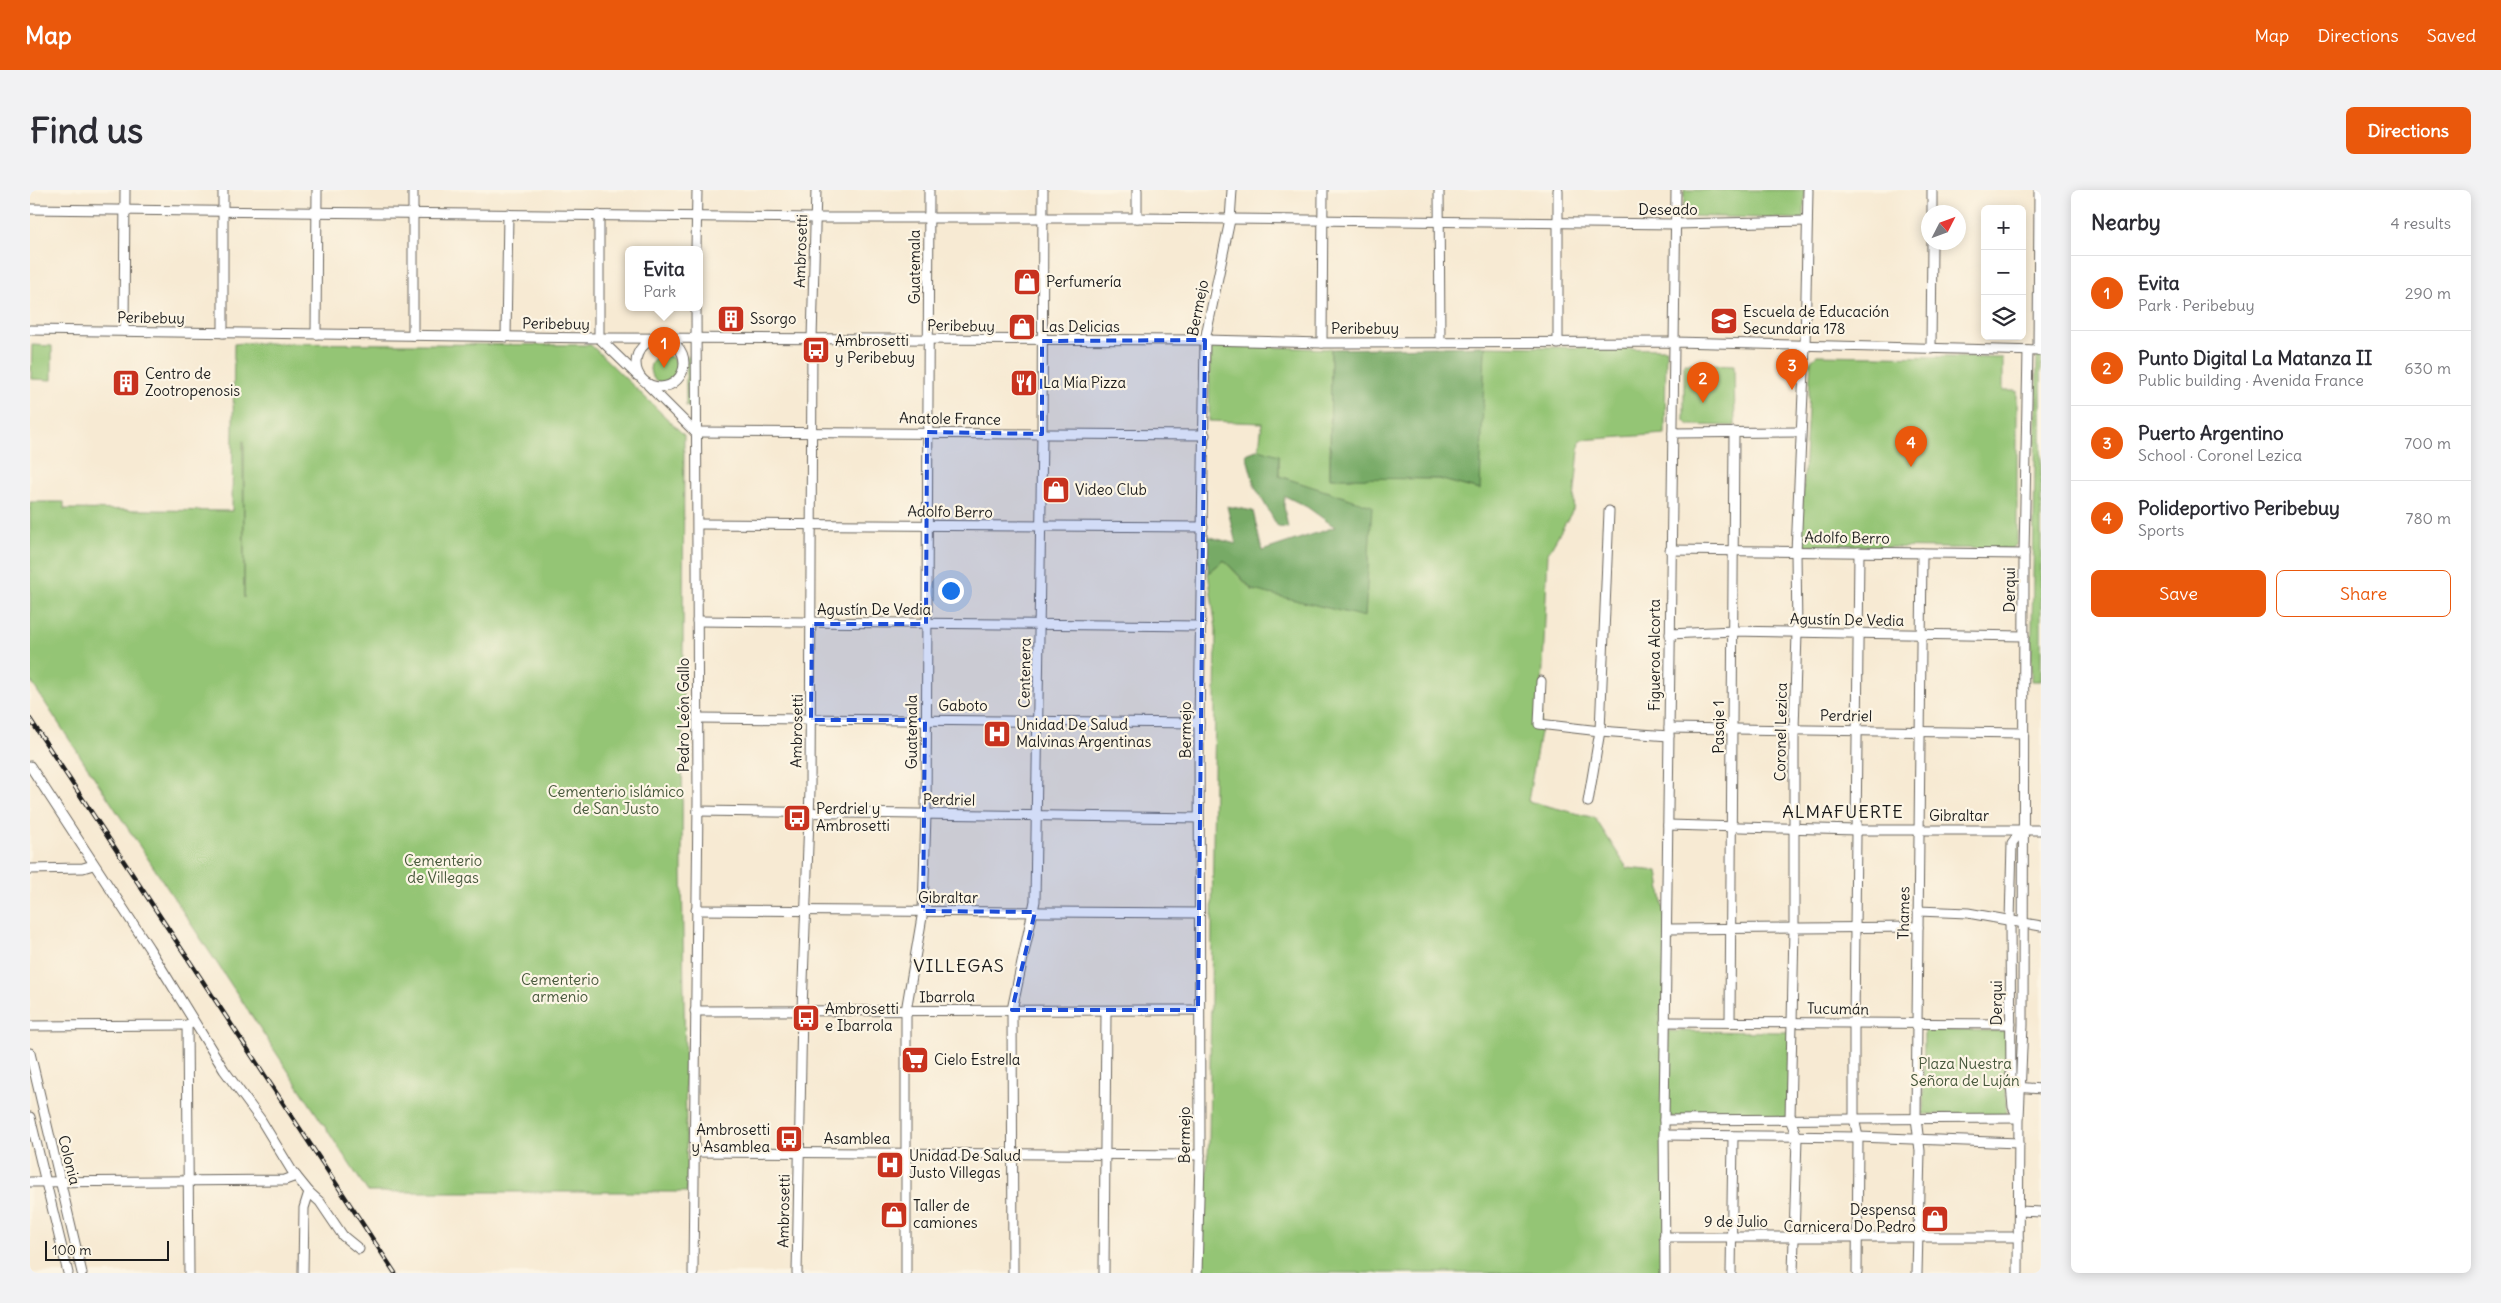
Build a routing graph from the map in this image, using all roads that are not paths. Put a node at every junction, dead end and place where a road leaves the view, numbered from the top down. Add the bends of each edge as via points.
1 (125, 190) edge
2 (223, 190) edge
3 (317, 190) edge
4 (413, 190) edge
5 (697, 190) edge
6 (816, 190) edge
7 (929, 190) edge
8 (1043, 190) edge
9 (1137, 190) edge
10 (1232, 190) edge
11 (1323, 190) edge
12 (1440, 190) edge
13 (1558, 190) edge
14 (1676, 190) edge
15 (1808, 190) edge
16 (1932, 190) edge
17 (2039, 190) edge
18 (1932, 205) edge
19 (30, 209) edge
20 (125, 210) junction
21 (223, 210) junction
22 (317, 212) junction
23 (413, 213) junction
24 (508, 214) junction
25 (599, 215) junction
26 (696, 216) junction
27 (816, 218) junction
28 (1136, 218) junction
29 (929, 219) junction
30 (1043, 219) junction
31 (1230, 220) junction
32 (1323, 220) junction
33 (1439, 221) junction
34 (1557, 222) junction
35 (1807, 222) junction
36 (1676, 224) junction
37 (696, 246) edge
38 (1932, 250) edge
39 (696, 311) edge
40 (30, 330) edge
41 (124, 331) junction
42 (223, 333) junction
43 (316, 334) junction
44 (412, 335) junction
45 (506, 337) junction
46 (599, 338) junction
47 (664, 339) junction
48 (696, 339) junction
49 (812, 339) junction
50 (928, 340) junction
51 (1205, 340) junction
52 (1042, 341) junction
53 (1674, 342) junction
54 (1322, 343) junction
55 (1440, 343) junction
56 (1558, 344) junction
57 (1805, 347) junction
58 (1931, 349) junction
59 (2028, 351) junction
60 (2040, 351) edge
61 (642, 380) junction
62 (695, 432) junction
63 (813, 432) junction
64 (927, 432) junction
65 (1734, 432) junction
66 (1800, 432) junction
67 (1673, 433) junction
68 (1042, 434) junction
69 (1205, 435) junction
70 (1609, 511) dead end
71 (698, 524) junction
72 (812, 525) junction
73 (926, 526) junction
74 (1040, 527) junction
75 (1203, 527) junction
76 (1670, 550) junction
77 (1734, 551) junction
78 (1796, 552) junction
79 (1859, 552) junction
80 (1922, 553) junction
81 (2024, 554) junction
82 (698, 621) junction
83 (1040, 623) junction
84 (812, 624) junction
85 (926, 624) junction
86 (1201, 626) junction
87 (1733, 631) junction
88 (1798, 633) junction
89 (1859, 633) junction
90 (1670, 634) junction
91 (1920, 634) junction
92 (2024, 636) junction
93 (1541, 681) dead end
94 (698, 718) junction
95 (811, 720) junction
96 (925, 720) junction
97 (1038, 721) junction
98 (1199, 723) junction
99 (1733, 727) junction
100 (1794, 730) junction
101 (1858, 730) junction
102 (1600, 731) junction
103 (1920, 731) junction
104 (1669, 732) junction
105 (2024, 733) junction
106 (30, 766) edge
107 (1588, 802) dead end
108 (698, 811) junction
109 (810, 812) junction
110 (926, 814) junction
111 (1036, 815) junction
112 (1199, 818) junction
113 (1668, 825) junction
114 (1732, 827) junction
115 (1794, 829) junction
116 (1856, 830) junction
117 (2022, 830) junction
118 (2041, 830) edge
119 (1920, 831) junction
120 (92, 865) junction
121 (30, 869) edge
122 (696, 910) junction
123 (1918, 911) junction
124 (806, 912) junction
125 (923, 912) junction
126 (1035, 912) junction
127 (1199, 913) junction
128 (2010, 921) junction
129 (2023, 922) junction
130 (2041, 926) edge
131 (1855, 927) junction
132 (1918, 927) junction
133 (1794, 928) junction
134 (1667, 929) junction
135 (1732, 929) junction
136 (802, 1009) junction
137 (1012, 1010) junction
138 (1198, 1010) junction
139 (695, 1011) junction
140 (906, 1011) junction
141 (1106, 1011) junction
142 (1665, 1022) junction
143 (1730, 1022) junction
144 (1793, 1022) junction
145 (1854, 1023) junction
146 (190, 1024) junction
147 (1917, 1024) junction
148 (2011, 1024) junction
149 (30, 1026) edge
150 (30, 1053) edge
151 (2011, 1086) junction
152 (2021, 1088) junction
153 (2041, 1089) edge
154 (30, 1117) edge
155 (1854, 1118) junction
156 (1916, 1118) junction
157 (2018, 1118) junction
158 (1790, 1119) junction
159 (1664, 1120) junction
160 (1664, 1135) junction
161 (1733, 1137) junction
162 (1797, 1137) junction
163 (1858, 1137) junction
164 (1920, 1139) junction
165 (2019, 1143) junction
166 (694, 1152) junction
167 (906, 1152) junction
168 (799, 1153) junction
169 (1013, 1154) junction
170 (1106, 1154) junction
171 (1200, 1155) junction
172 (296, 1176) junction
173 (189, 1181) junction
174 (30, 1182) edge
175 (46, 1182) junction
176 (60, 1182) junction
177 (309, 1192) junction
178 (2019, 1211) junction
179 (2041, 1212) edge
180 (1731, 1235) junction
181 (1793, 1236) junction
182 (1858, 1236) junction
183 (1664, 1237) junction
184 (1916, 1237) junction
185 (2018, 1237) junction
186 (359, 1249) dead end
187 (68, 1273) edge
188 (82, 1273) edge
189 (189, 1273) edge
190 (303, 1273) edge
191 (693, 1273) edge
192 (797, 1273) edge
193 (906, 1273) edge
194 (1012, 1273) edge
195 (1104, 1273) edge
196 (1196, 1273) edge
197 (1665, 1273) edge
198 (1730, 1273) edge
199 (1793, 1273) edge
200 (1858, 1273) edge
201 (1917, 1273) edge
202 (2018, 1273) edge

1 - 20 street
2 - 21 street
3 - 22 street
4 - 23 street
5 - 26 street
6 - 27 street, Ambrosetti
7 - 29 street, Guatemala
8 - 30 street, Centenera
9 - 28 street
10 - 31 street, Bermejo
11 - 32 street
12 - 33 street
13 - 34 street
14 - 36 street, Figueroa Alcorta
15 - 35 street, Coronel Lezica
16 - 18 street
17 - 60 street
19 - 20 street, Deseado
20 - 21 street, Deseado
20 - 41 street
21 - 22 street, Deseado
21 - 42 street
22 - 23 street, Deseado
22 - 43 street
23 - 24 street, Deseado
23 - 44 street
24 - 25 street, Deseado
24 - 45 street
25 - 26 street, Deseado
25 - 46 street
26 - 27 street, Deseado
26 - 37 street
27 - 29 street, Deseado
27 - 49 street, Ambrosetti
28 - 30 street, Deseado
28 - 31 street, Deseado
29 - 30 street, Deseado
29 - 50 street, Guatemala
30 - 52 street, Centenera
31 - 32 street, Deseado
31 - 51 street, Bermejo
32 - 33 street, Deseado
32 - 54 street
33 - 34 street, Deseado
33 - 55 street
34 - 36 street, Deseado
34 - 56 street
35 - 36 street, Deseado
35 - 57 street, Coronel Lezica
36 - 53 street, Figueroa Alcorta
38 - 58 street
39 - 48 street, Pedro León Gallo
40 - 41 street, Peribebuy
41 - 42 street, Peribebuy
42 - 43 street, Peribebuy
43 - 44 street, Peribebuy
44 - 45 street, Peribebuy
45 - 46 street, Peribebuy
46 - 47 street, Peribebuy
46 - 61 street
47 - 48 street, Peribebuy
47 - 61 street via 649,341 638,352 636,366
47 - 61 street via 682,353 684,362 679,378 665,387 649,385
48 - 49 street, Peribebuy
48 - 62 street, Pedro León Gallo
49 - 50 street, Peribebuy
49 - 63 street, Ambrosetti
50 - 52 street, Peribebuy
50 - 64 street, Guatemala
51 - 52 street, Peribebuy
51 - 54 street, Peribebuy
51 - 69 street, Bermejo
52 - 68 street, Centenera
53 - 56 street, Peribebuy
53 - 57 street, Peribebuy
53 - 67 street, Figueroa Alcorta
54 - 55 street, Peribebuy
55 - 56 street, Peribebuy
57 - 58 street, Peribebuy
57 - 66 street, Coronel Lezica
58 - 59 street, Peribebuy
59 - 60 street, Peribebuy
59 - 81 street, Derqui
61 - 62 street
62 - 63 street, Anatole France
62 - 71 street, Pedro León Gallo
63 - 64 street, Anatole France
63 - 72 street, Ambrosetti
64 - 68 street, Anatole France
64 - 73 street, Guatemala
65 - 66 street
65 - 67 street
65 - 77 street, Pasaje 1
66 - 78 street, Coronel Lezica
67 - 76 street, Figueroa Alcorta
68 - 69 street, Anatole France
68 - 74 street, Centenera
69 - 75 street, Bermejo
70 - 102 street
71 - 72 street, Adolfo Berro
71 - 82 street, Pedro León Gallo
72 - 73 street, Adolfo Berro
72 - 84 street, Ambrosetti
73 - 74 street, Adolfo Berro
73 - 85 street, Guatemala
74 - 75 street, Adolfo Berro
74 - 83 street, Centenera
75 - 86 street, Bermejo
76 - 77 street, Adolfo Berro
76 - 90 street, Figueroa Alcorta
77 - 78 street, Adolfo Berro
77 - 87 street, Pasaje 1
78 - 79 street, Adolfo Berro
78 - 88 street, Coronel Lezica
79 - 80 street, Adolfo Berro
79 - 89 street
80 - 81 street, Adolfo Berro
80 - 91 street, Thames
81 - 92 street, Derqui
82 - 84 street, Agustín De Vedia
82 - 94 street, Pedro León Gallo
83 - 85 street, Agustín De Vedia
83 - 86 street, Agustín De Vedia
83 - 97 street, Centenera
84 - 85 street, Agustín De Vedia
84 - 95 street, Ambrosetti
85 - 96 street, Guatemala
86 - 98 street, Bermejo
87 - 88 street, Agustín De Vedia
87 - 90 street, Agustín De Vedia
87 - 99 street, Pasaje 1
88 - 89 street, Agustín De Vedia
88 - 100 street, Coronel Lezica
89 - 91 street, Agustín De Vedia
89 - 101 street
90 - 104 street, Figueroa Alcorta
91 - 92 street, Agustín De Vedia
91 - 103 street, Thames
92 - 105 street, Derqui
93 - 102 street, Perdriel via 1541,726
94 - 95 street, Gaboto
94 - 108 street, Pedro León Gallo
95 - 96 street, Gaboto
95 - 109 street, Ambrosetti
96 - 97 street, Gaboto
96 - 110 street, Guatemala
97 - 98 street, Gaboto
97 - 111 street, Centenera
98 - 112 street, Bermejo
99 - 100 street, Perdriel
99 - 104 street, Perdriel
99 - 114 street, Pasaje 1
100 - 101 street, Perdriel
100 - 115 street, Coronel Lezica
101 - 103 street, Perdriel
101 - 116 street
102 - 104 street, Perdriel
102 - 107 street
103 - 105 street, Perdriel
103 - 119 street, Thames
104 - 113 street, Figueroa Alcorta
105 - 117 street, Derqui
106 - 120 street
108 - 109 street, Perdriel
108 - 122 street, Pedro León Gallo
109 - 110 street, Perdriel
109 - 124 street, Ambrosetti
110 - 111 street, Perdriel
110 - 125 street, Guatemala
111 - 112 street, Perdriel
111 - 126 street, Centenera
112 - 127 street, Bermejo
113 - 114 street, Gibraltar
113 - 134 street, Figueroa Alcorta
114 - 115 street, Gibraltar
114 - 135 street, Pasaje 1
115 - 116 street, Gibraltar
115 - 133 street, Coronel Lezica
116 - 119 street, Gibraltar
116 - 131 street
117 - 118 street, Gibraltar
117 - 119 street, Gibraltar
117 - 128 street, Derqui via 2012,843
117 - 129 street, Derqui
119 - 123 street, Thames
120 - 121 street
120 - 146 street via 149,948
122 - 124 street, Gibraltar
122 - 139 street, Pedro León Gallo
123 - 128 street via 1968,913
123 - 132 street, Thames
124 - 125 street, Gibraltar
124 - 136 street, Ambrosetti
125 - 126 street, Gibraltar
125 - 140 street, Guatemala
126 - 127 street, Gibraltar
126 - 137 street, Centenera
127 - 138 street, Bermejo
128 - 129 street
128 - 148 street, Derqui
129 - 130 street
129 - 152 street, Derqui
131 - 132 street
131 - 133 street
131 - 145 street
132 - 147 street, Thames
133 - 135 street
133 - 144 street, Coronel Lezica
134 - 135 street
134 - 142 street, Figueroa Alcorta
135 - 143 street, Pasaje 1
136 - 139 street, Ibarrola
136 - 140 street, Ibarrola
136 - 168 street, Ambrosetti
137 - 140 street, Ibarrola
137 - 141 street, Ibarrola
137 - 169 street, Centenera
138 - 141 street, Ibarrola
138 - 171 street, Bermejo
139 - 166 street, Pedro León Gallo
140 - 167 street, Guatemala
141 - 170 street
142 - 143 street, Tucumán
142 - 159 street, Figueroa Alcorta
143 - 144 street, Tucumán
144 - 145 street, Tucumán
144 - 158 street, Coronel Lezica
145 - 147 street, Tucumán
145 - 155 street
146 - 149 street
146 - 172 street via 261,1120
146 - 173 street
147 - 148 street, Tucumán
147 - 156 street, Thames
148 - 151 street, Derqui
150 - 176 street, Colonia
151 - 152 street
151 - 157 street, Derqui
152 - 153 street
152 - 157 street, Derqui
154 - 175 street, Colonia
155 - 156 street
155 - 158 street
155 - 163 street
156 - 157 street
156 - 164 street, Thames
157 - 165 street, Derqui
158 - 159 street
158 - 162 street, Coronel Lezica
159 - 160 street, Figueroa Alcorta
160 - 161 street
160 - 183 street, Figueroa Alcorta
161 - 162 street
161 - 180 street
162 - 163 street
162 - 181 street, Coronel Lezica
163 - 164 street
163 - 182 street
164 - 165 street
164 - 184 street, Thames
165 - 178 street, Derqui
166 - 168 street, Asamblea
166 - 191 street, Pedro León Gallo
167 - 168 street, Asamblea
167 - 169 street, Asamblea
167 - 193 street, Guatemala
168 - 192 street, Ambrosetti
169 - 170 street, Asamblea
169 - 194 street, Centenera
170 - 171 street, Asamblea
170 - 195 street
171 - 196 street, Bermejo
172 - 173 street via 285,1180
172 - 177 street
173 - 176 street
173 - 189 street
174 - 175 street
175 - 176 street
175 - 187 street, Colonia
176 - 188 street, Colonia
177 - 186 street via 320,1202 343,1236
177 - 190 street via 304,1208
178 - 179 street
178 - 185 street, Derqui
180 - 181 street, 9 de Julio
180 - 183 street, 9 de Julio
180 - 198 street
181 - 182 street, 9 de Julio
181 - 199 street, Coronel Lezica
182 - 184 street, 9 de Julio
182 - 200 street
183 - 197 street, Figueroa Alcorta
184 - 185 street, 9 de Julio
184 - 201 street, Thames
185 - 202 street, Derqui

